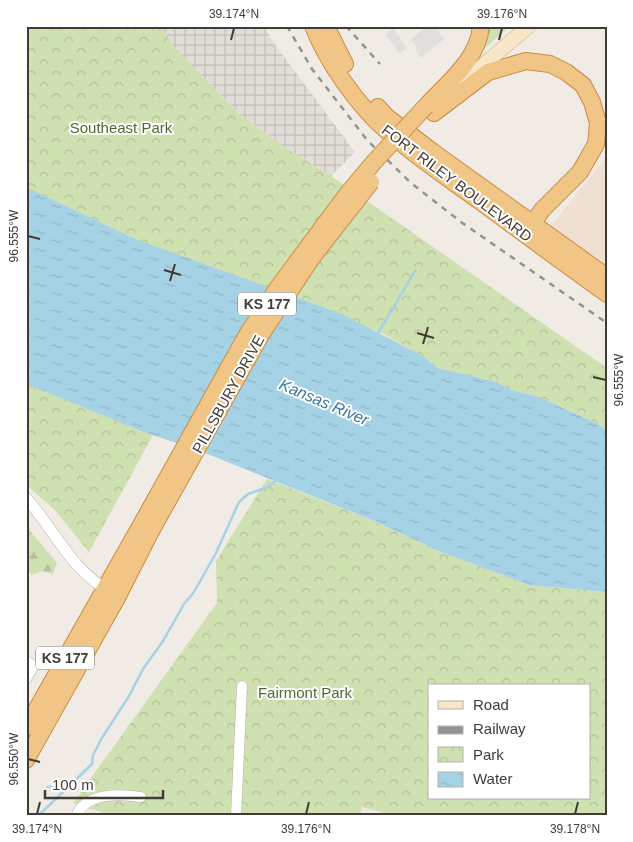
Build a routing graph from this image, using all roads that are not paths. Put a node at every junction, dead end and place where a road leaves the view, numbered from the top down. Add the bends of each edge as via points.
1 (313, 26) edge
2 (326, 26) edge
3 (481, 26) edge
4 (517, 26) edge
5 (529, 26) edge
6 (430, 110) junction
7 (528, 229) junction
8 (607, 277) edge
9 (607, 294) edge
10 (26, 498) edge
11 (111, 592) junction
12 (30, 663) edge
13 (26, 679) edge
14 (242, 686) dead end
15 (26, 728) edge
16 (26, 760) edge
17 (141, 797) dead end
18 (76, 816) edge
19 (236, 816) edge

1 - 7 highway, FORT RILEY BOULEVARD via 334,66 359,101 386,130
2 - 7 highway, FORT RILEY BOULEVARD via 345,65 366,95 387,117
3 - 6 highway, KS 177 via 480,37 470,59
4 - 6 main road, PILLSBURY DRIVE
5 - 6 main road, PILLSBURY DRIVE
6 - 7 highway, KS 177 via 488,72 526,62 550,64 582,85 592,102 598,123 596,144 580,172
6 - 11 highway, PILLSBURY DRIVE / KS 177, bridge via 311,259 262,333
7 - 8 highway, FORT RILEY BOULEVARD
7 - 9 highway, FORT RILEY BOULEVARD
10 - 11 street via 80,570
11 - 15 highway, PILLSBURY DRIVE / KS 177
11 - 16 highway, PILLSBURY DRIVE / KS 177
12 - 13 street
14 - 19 street
17 - 18 street via 96,798 80,806

